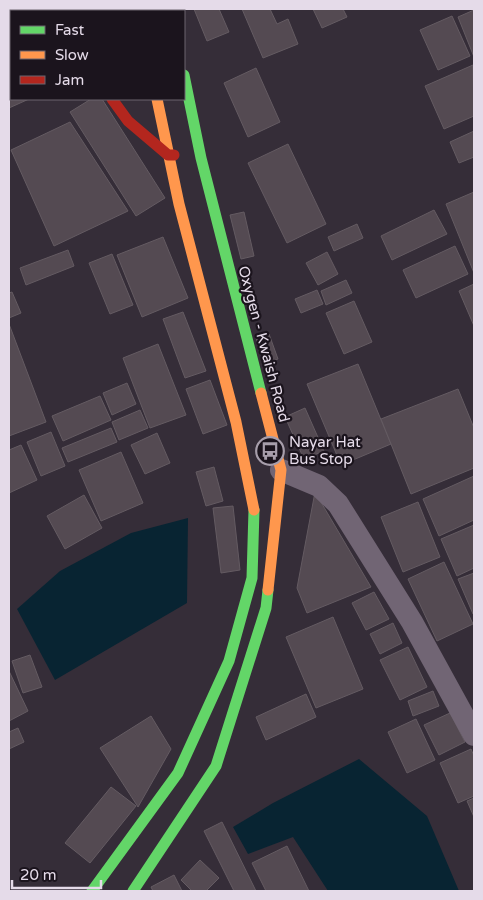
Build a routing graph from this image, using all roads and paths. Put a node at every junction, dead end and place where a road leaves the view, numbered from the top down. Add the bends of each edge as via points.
1 (185, 80) edge
2 (113, 100) edge
3 (157, 100) edge
4 (168, 155) junction
5 (201, 158) junction
6 (282, 470) junction
7 (474, 735) edge
8 (92, 891) edge
9 (133, 891) edge

1 - 5 main road, Oxygen - Kwaish Road
2 - 4 main road via 128,121
3 - 4 main road
4 - 5 main road
4 - 8 main road via 236,422 255,516 252,578 229,661 178,773
5 - 6 main road, Oxygen - Kwaish Road
6 - 7 street via 319,486 338,504 412,622
6 - 9 main road, Oxygen - Kwaish Road via 266,608 216,766

